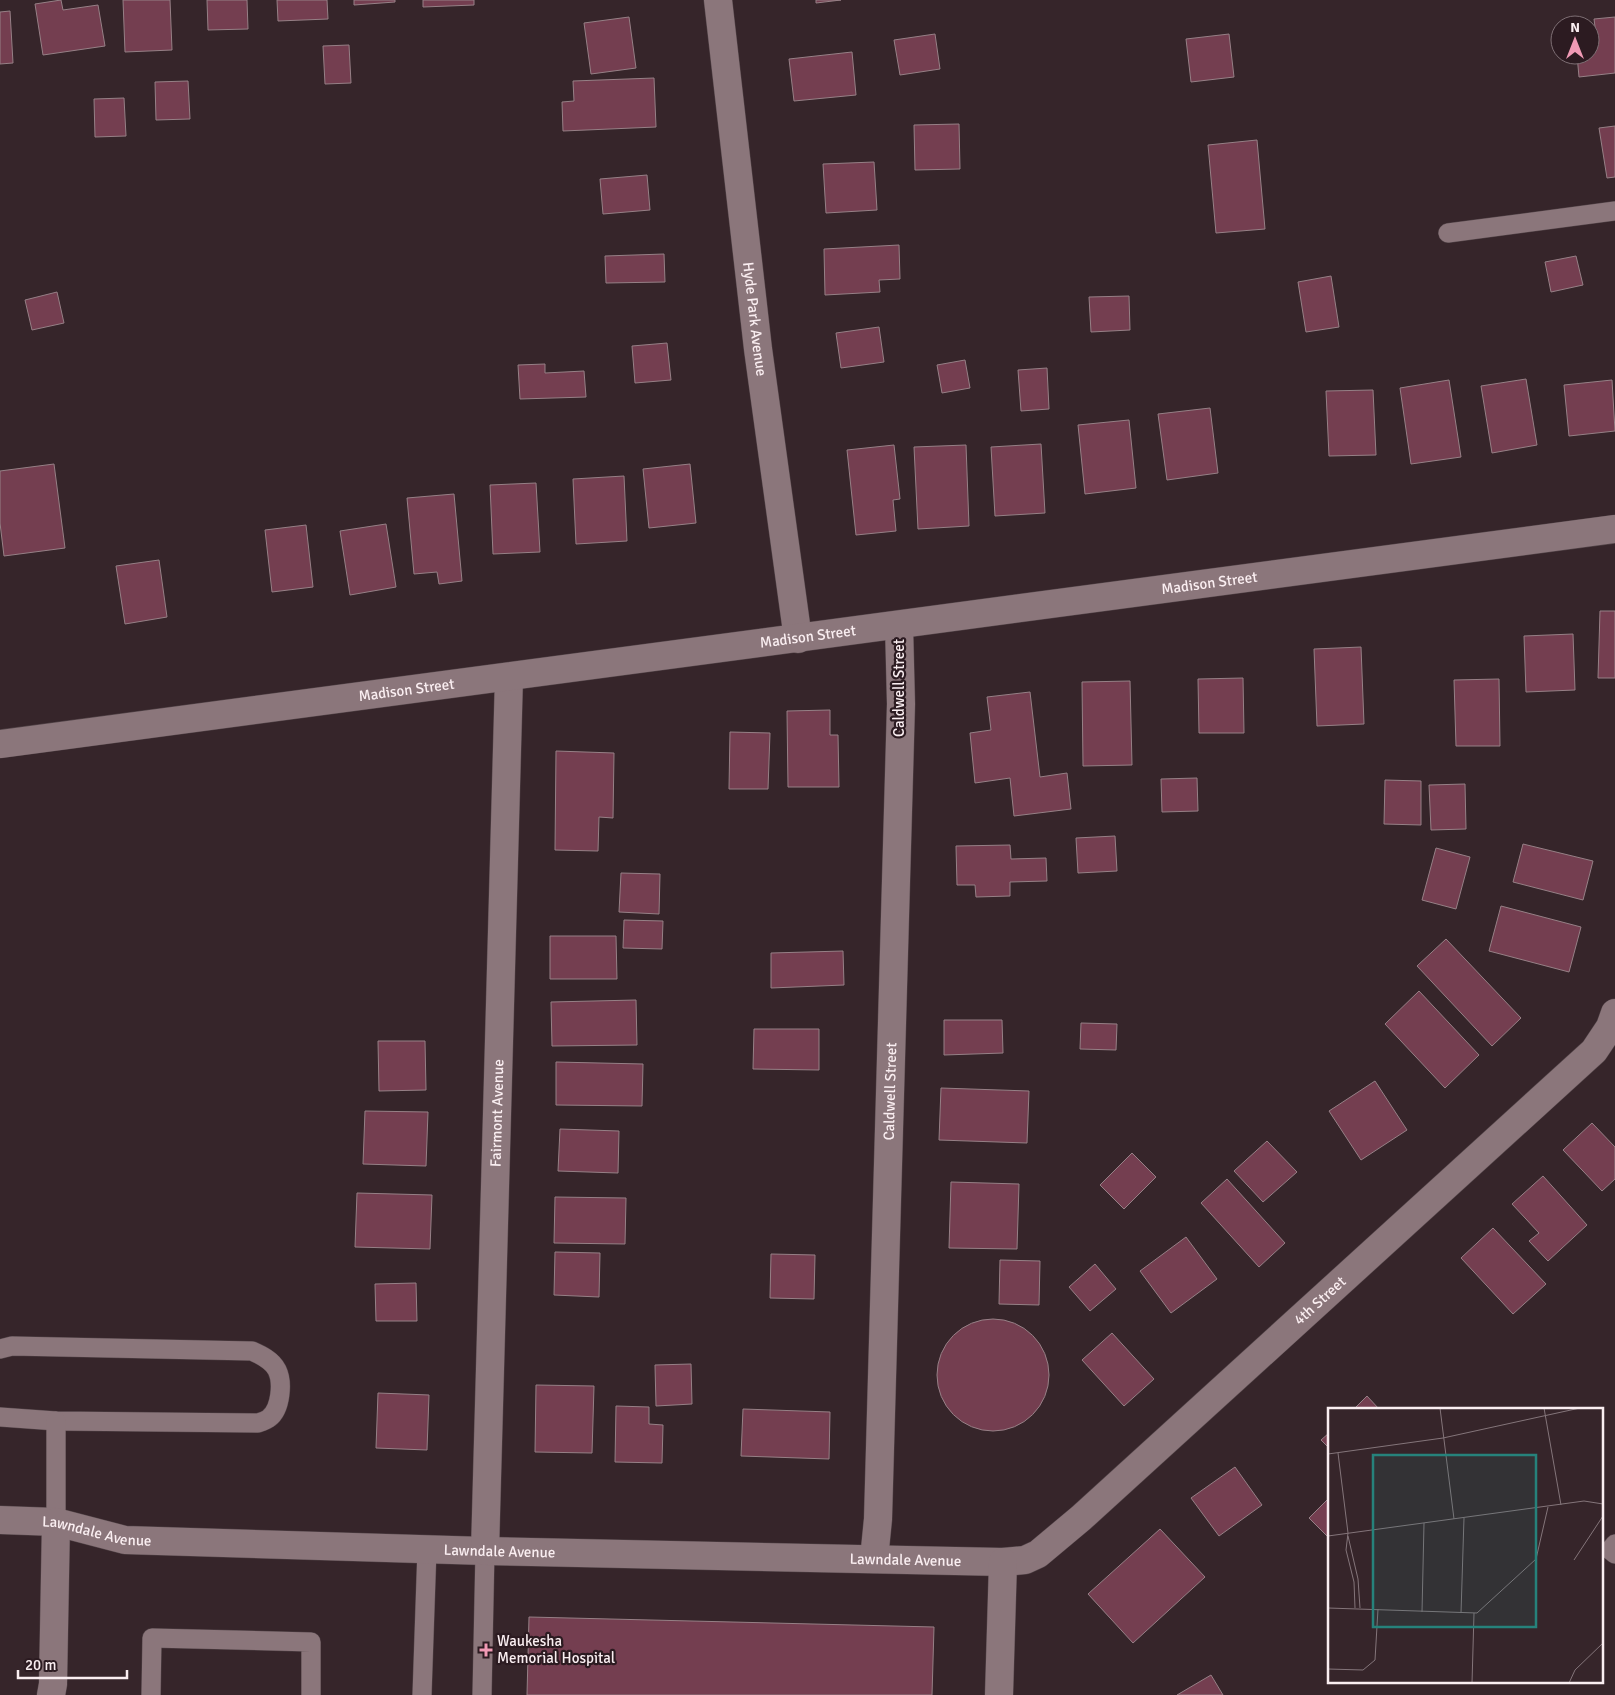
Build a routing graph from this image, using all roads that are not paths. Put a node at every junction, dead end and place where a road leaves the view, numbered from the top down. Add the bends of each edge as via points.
1 (718, 0) edge
2 (1615, 212) edge
3 (1448, 233) dead end
4 (1615, 529) edge
5 (899, 625) junction
6 (798, 638) junction
7 (509, 676) junction
8 (0, 744) edge
9 (1615, 1013) edge
10 (0, 1349) edge
11 (0, 1417) edge
12 (56, 1421) junction
13 (0, 1520) edge
14 (56, 1522) junction
15 (1615, 1544) edge
16 (427, 1549) junction
17 (485, 1551) junction
18 (1615, 1554) edge
19 (874, 1559) junction
20 (1003, 1562) junction
21 (51, 1695) edge
22 (151, 1695) edge
23 (311, 1695) edge
24 (422, 1695) edge
25 (482, 1695) edge
26 (999, 1695) edge

1 - 6 street, Hyde Park Avenue via 758,348
2 - 3 lane
4 - 5 street, Madison Street
5 - 6 street, Madison Street
5 - 19 street, Caldwell Street via 900,734
6 - 7 street, Madison Street
7 - 8 street, Madison Street
7 - 17 street, Fairmont Avenue
9 - 20 street, 4th Street via 1594,1051 1081,1518 1038,1554 1025,1560
10 - 12 lane via 12,1346 252,1351 276,1368 281,1381 276,1408 270,1418 258,1423
11 - 12 lane
12 - 14 lane
13 - 14 street, Lawndale Avenue
14 - 16 street, Lawndale Avenue via 124,1540
14 - 21 street
15 - 18 lane via 1610,1550
16 - 17 street, Lawndale Avenue
16 - 24 lane
17 - 19 street, Lawndale Avenue
17 - 25 lane
19 - 20 street, Lawndale Avenue
20 - 26 street
22 - 23 lane via 152,1638 311,1642

